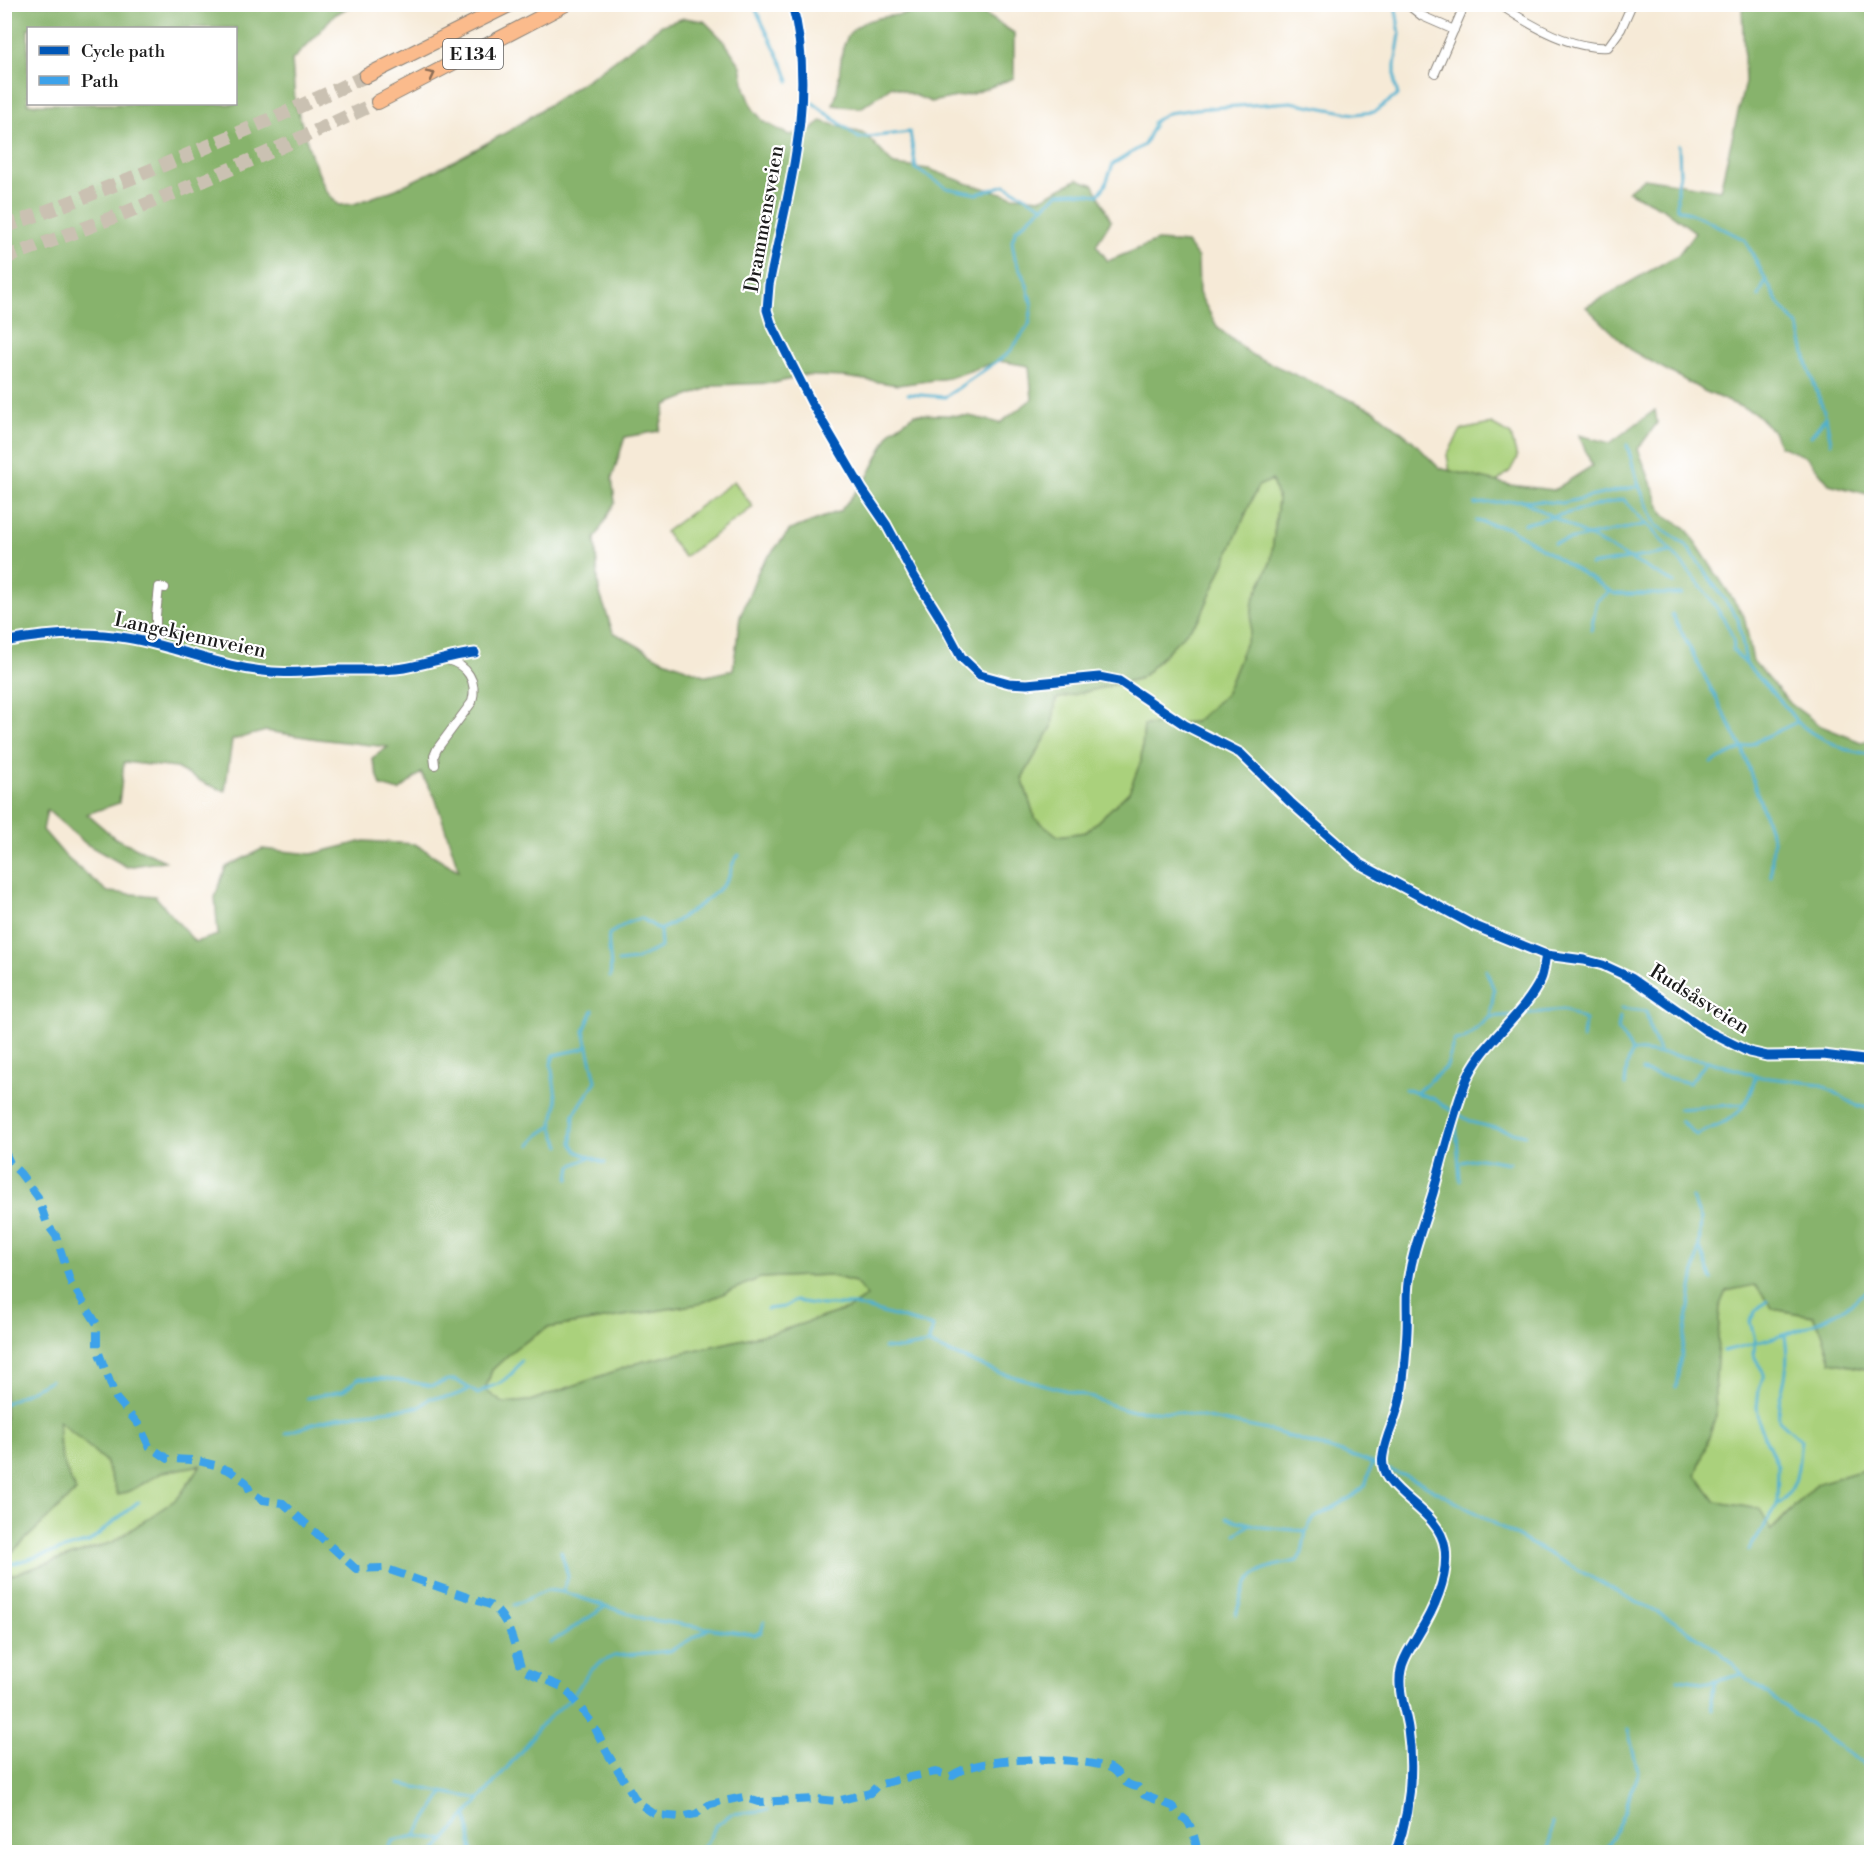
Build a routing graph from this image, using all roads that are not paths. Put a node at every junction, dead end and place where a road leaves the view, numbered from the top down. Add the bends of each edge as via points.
1 (511, 4) edge
2 (566, 4) edge
3 (792, 4) edge
4 (1407, 4) edge
5 (1465, 4) edge
6 (1499, 4) edge
7 (1632, 4) edge
8 (1454, 30) junction
9 (1435, 73) dead end
10 (366, 76) tunnel mouth
11 (378, 102) tunnel mouth
12 (165, 588) dead end
13 (4, 642) edge
14 (156, 645) junction
15 (475, 652) dead end
16 (445, 659) junction
17 (435, 765) dead end
18 (1546, 956) junction
19 (1872, 1061) edge
20 (1396, 1852) edge

1 - 10 highway, E 134
11 -> 2 highway, E 134
3 - 18 street, Drammensveien via 803,64 800,128 767,310 811,402 961,657 980,675 1009,683 1099,677 1119,681 1185,725 1240,753 1360,864 1475,926
4 - 8 street via 1422,16
5 - 8 street
6 - 7 street via 1523,20 1593,48 1608,47
8 - 9 street
12 - 14 street via 159,587
13 - 14 street, Langekjennveien via 85,634
14 - 16 street, Langekjennveien via 227,665 275,672 402,668
15 - 16 street, Langekjennveien
16 - 17 street via 466,670 474,694 437,748
18 - 19 street, Rudsåsveien via 1594,962 1631,978 1707,1030 1749,1052 1767,1056 1823,1054
18 - 20 street via 1535,989 1483,1053 1468,1078 1410,1267 1400,1396 1382,1463 1392,1484 1436,1524 1443,1539 1445,1561 1439,1591 1401,1670 1412,1769

